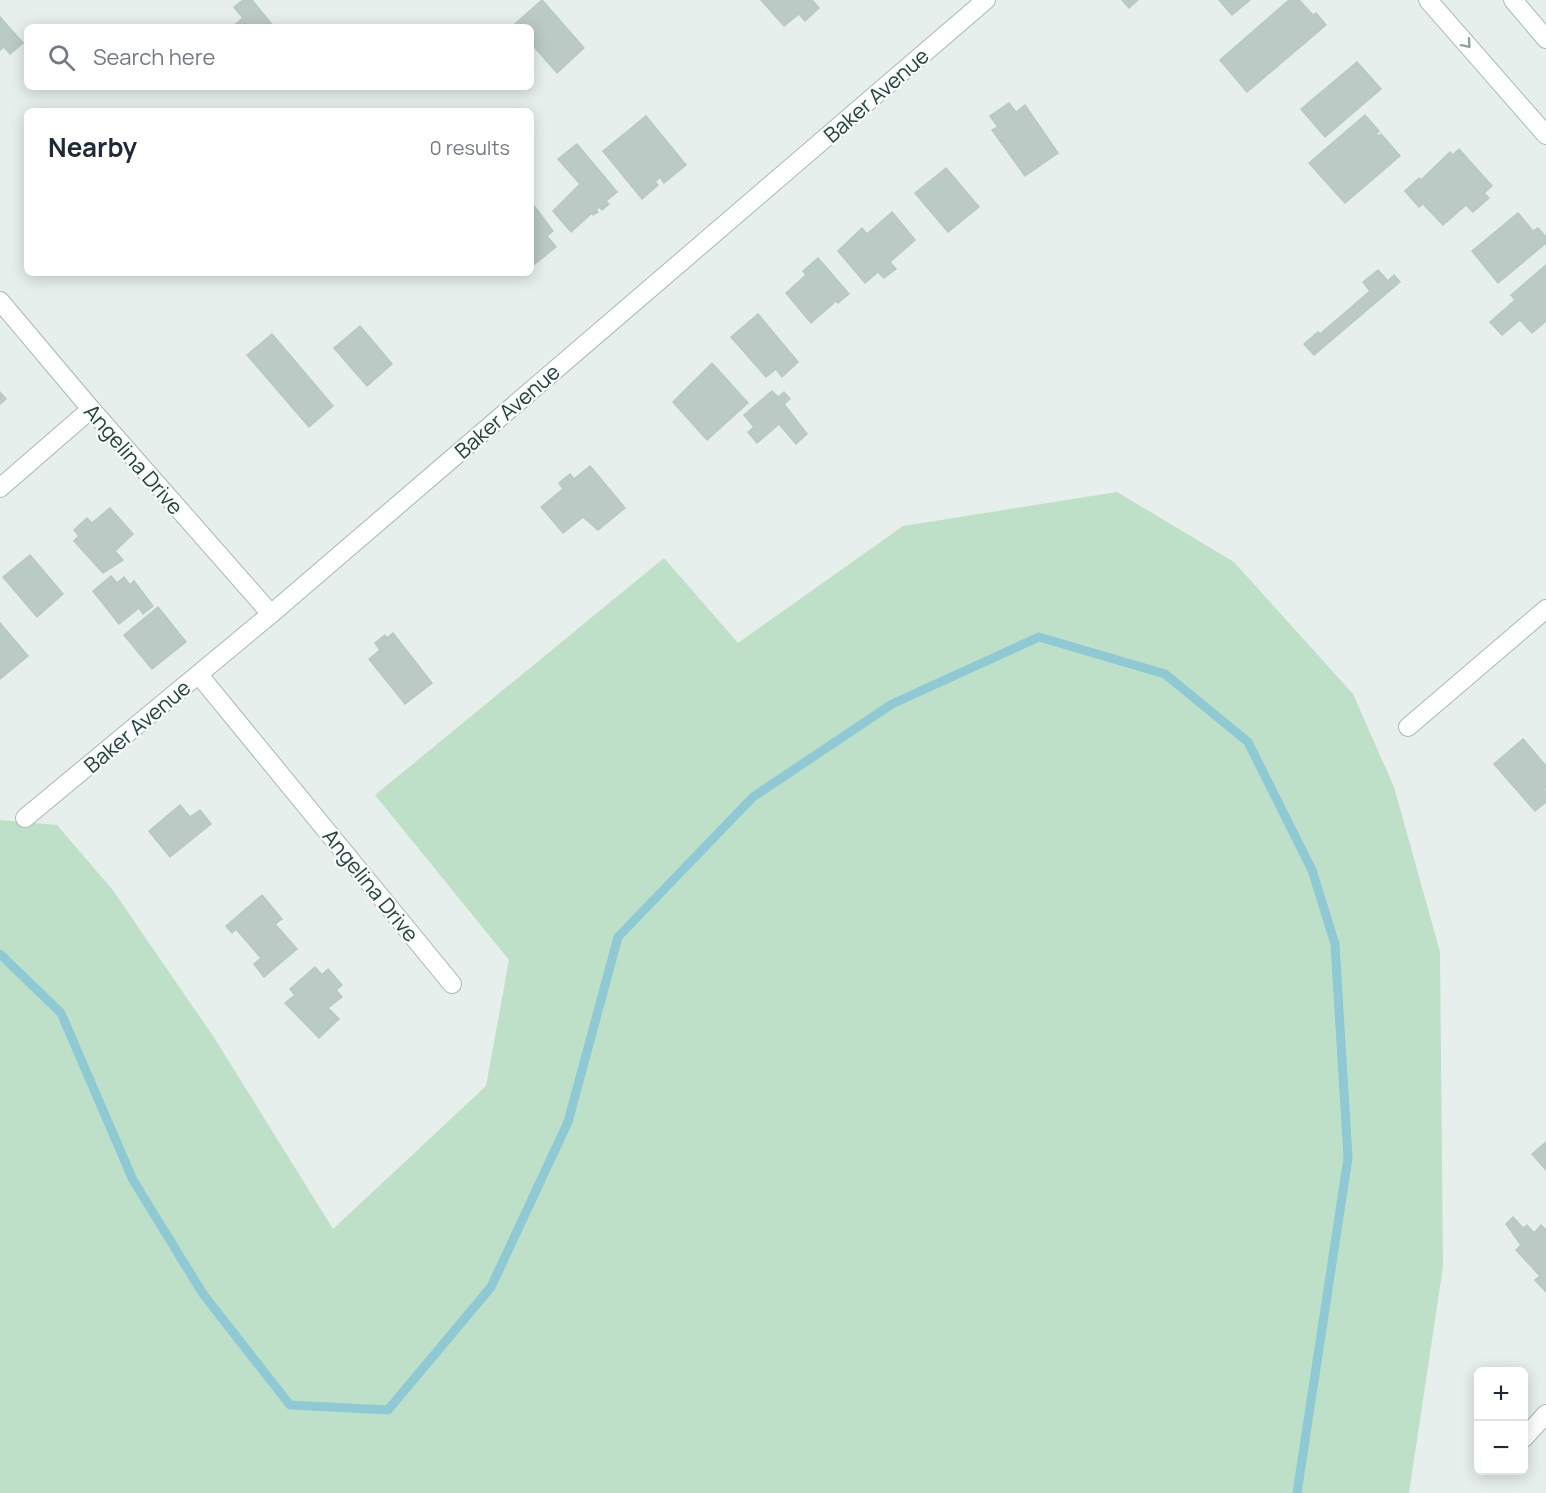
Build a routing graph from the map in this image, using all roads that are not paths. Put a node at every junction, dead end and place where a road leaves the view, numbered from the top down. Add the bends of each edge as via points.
1 (987, 0) edge
2 (1428, 0) edge
3 (1513, 0) edge
4 (1546, 39) edge
5 (1546, 135) edge
6 (0, 301) edge
7 (91, 409) junction
8 (0, 489) edge
9 (1546, 609) edge
10 (270, 614) junction
11 (199, 675) junction
12 (1408, 727) dead end
13 (25, 818) dead end
14 (452, 984) dead end
15 (1546, 1414) edge
16 (1528, 1434) edge

1 - 10 street, Baker Avenue
2 -> 5 street
3 - 4 street
6 - 7 street, Angelina Drive
7 - 8 street
7 - 10 street, Angelina Drive
9 - 12 street
10 - 11 street, Baker Avenue
11 - 13 street, Baker Avenue
11 - 14 street, Angelina Drive
15 - 16 street

